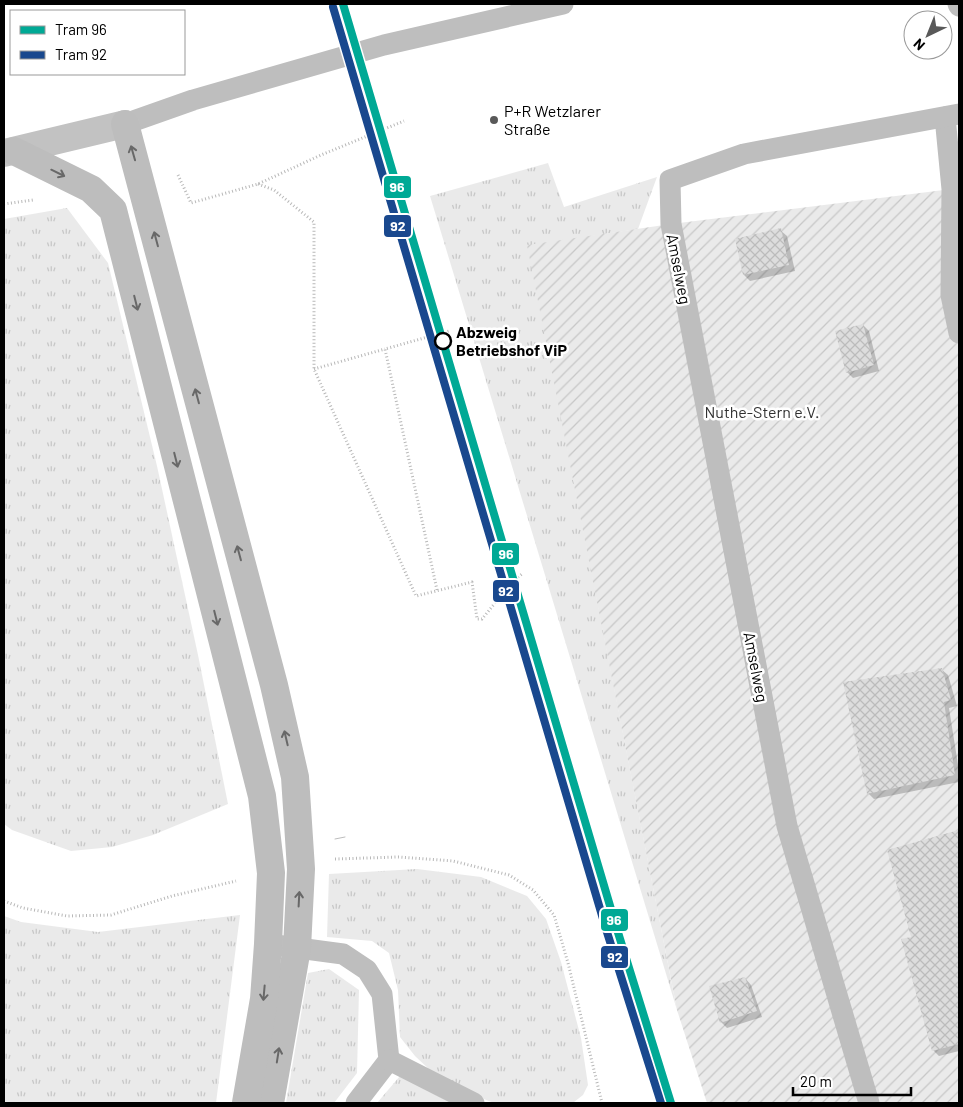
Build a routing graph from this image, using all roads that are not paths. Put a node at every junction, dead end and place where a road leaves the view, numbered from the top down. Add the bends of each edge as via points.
1 (563, 4) edge
2 (952, 115) edge
3 (125, 124) junction
4 (9, 152) edge
5 (959, 333) edge
6 (268, 944) junction
7 (297, 948) junction
8 (389, 1060) junction
9 (246, 1103) edge
10 (270, 1103) edge
11 (356, 1103) edge
12 (474, 1103) edge
13 (868, 1103) edge

1 - 3 lane via 384,45 193,100
2 - 5 lane via 951,295
2 - 13 lane, Amselweg via 744,154 670,180 671,224 787,826
3 - 4 street
7 -> 3 highway via 301,869 295,777 274,685
4 -> 6 highway via 91,189 113,210 262,796 271,873
6 - 7 lane
6 -> 9 highway via 264,999
7 - 8 lane via 343,954 367,970 382,994
10 -> 7 highway
8 - 11 lane
8 - 12 lane

